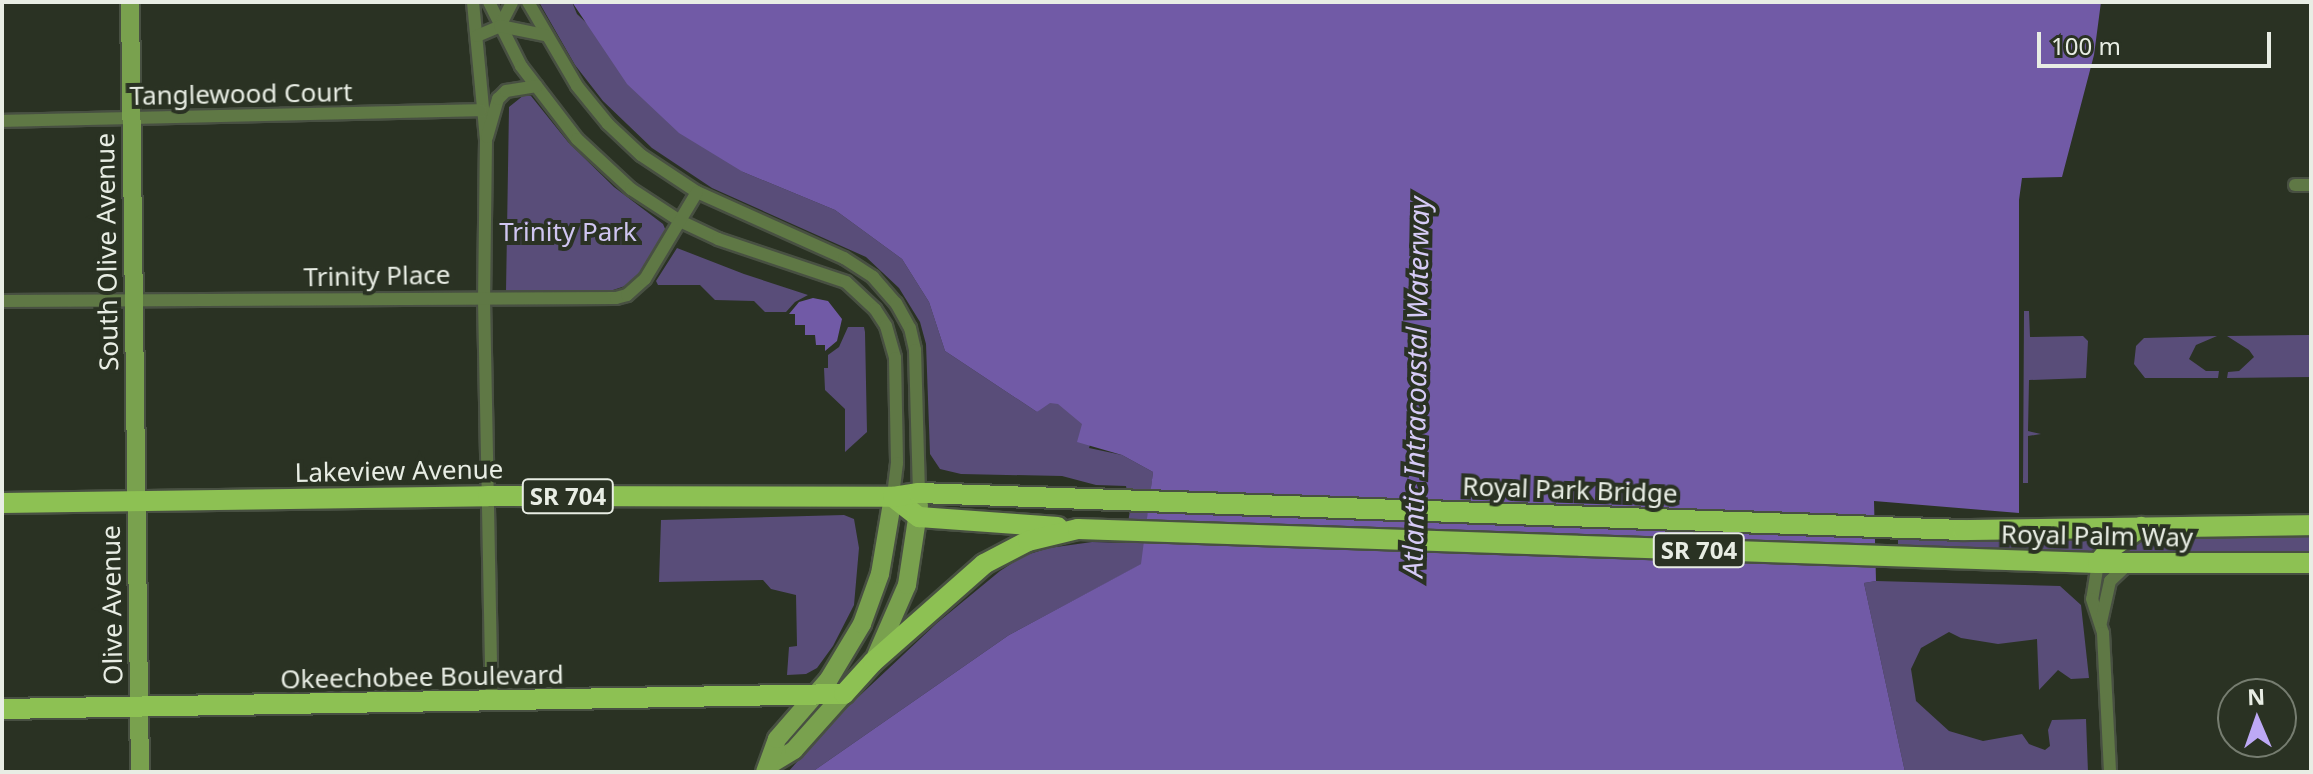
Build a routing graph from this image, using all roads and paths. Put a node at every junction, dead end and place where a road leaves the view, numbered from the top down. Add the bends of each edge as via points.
1 (130, 2) edge
2 (473, 2) edge
3 (489, 2) edge
4 (512, 2) edge
5 (528, 2) edge
6 (500, 26) junction
7 (545, 35) junction
8 (477, 36) junction
9 (537, 86) junction
10 (481, 110) junction
11 (131, 119) junction
12 (2, 121) edge
13 (486, 140) junction
14 (2295, 185) dead end
15 (2311, 185) edge
16 (697, 192) junction
17 (680, 221) junction
18 (484, 299) junction
19 (2, 301) edge
20 (134, 301) junction
21 (919, 493) junction
22 (488, 496) junction
23 (893, 497) junction
24 (1109, 500) joint
25 (137, 502) junction
26 (2, 503) edge
27 (919, 517) junction
28 (2311, 525) edge
29 (1884, 527) joint
30 (2141, 527) junction
31 (1078, 529) junction
32 (2098, 563) junction
33 (2311, 563) edge
34 (2128, 564) junction
35 (2101, 622) junction
36 (873, 662) junction
37 (844, 694) junction
38 (815, 696) junction
39 (492, 703) junction
40 (140, 708) junction
41 (2, 709) edge
42 (768, 768) edge
43 (140, 772) edge
44 (2110, 772) edge

1 - 11 street, South Olive Avenue
2 - 8 street
3 - 6 street
4 - 6 street
5 - 7 street
6 - 7 street
6 - 8 street
6 - 9 street
7 - 16 street via 608,124 641,155
8 - 10 street
9 - 13 street via 515,87 498,99
9 - 17 street via 605,168
10 - 11 street, Tanglewood Court
10 - 13 street
11 - 12 street, Tanglewood Court
11 - 20 street, South Olive Avenue
13 - 18 street
14 - 15 street
16 - 17 street, Trinity Place
16 - 21 street via 844,258 873,277 896,303 915,350
17 - 18 street, Trinity Place via 645,279 627,295
17 - 23 street via 846,282 875,309 895,358
18 - 20 street, Trinity Place
18 - 22 street
19 - 20 street, Trinity Place
20 - 25 street, South Olive Avenue
21 - 23 main road, Lakeview Avenue / SR 704
21 - 24 main road, Lakeview Avenue / SR 704
21 - 27 street
22 - 23 main road, Lakeview Avenue / SR 704
22 - 25 main road, Lakeview Avenue / SR 704
22 - 39 street
23 - 27 main road
23 - 38 street via 885,552 868,610 841,663
24 - 29 main road, Royal Park Bridge / SR 704
25 - 26 main road, Lakeview Avenue / SR 704
25 - 40 street, Olive Avenue
27 - 31 main road
27 - 36 street via 902,603
28 - 30 main road, Royal Palm Way / SR 704
29 - 30 main road, Royal Palm Way / SR 704
30 - 32 main road
31 - 32 main road, Royal Palm Way / SR 704
31 - 36 main road, SR 704 via 1028,541 984,564
32 - 34 main road, Royal Palm Way / SR 704
32 - 35 street via 2092,599
33 - 34 main road, Royal Palm Way / SR 704
34 - 35 street via 2110,581
35 - 44 street
36 - 37 main road, SR 704
37 - 38 main road, Okeechobee Boulevard
37 - 42 street via 794,750
38 - 39 main road, Okeechobee Boulevard
38 - 42 street via 777,739
39 - 40 main road, Okeechobee Boulevard
40 - 41 main road, Okeechobee Boulevard
40 - 43 street

